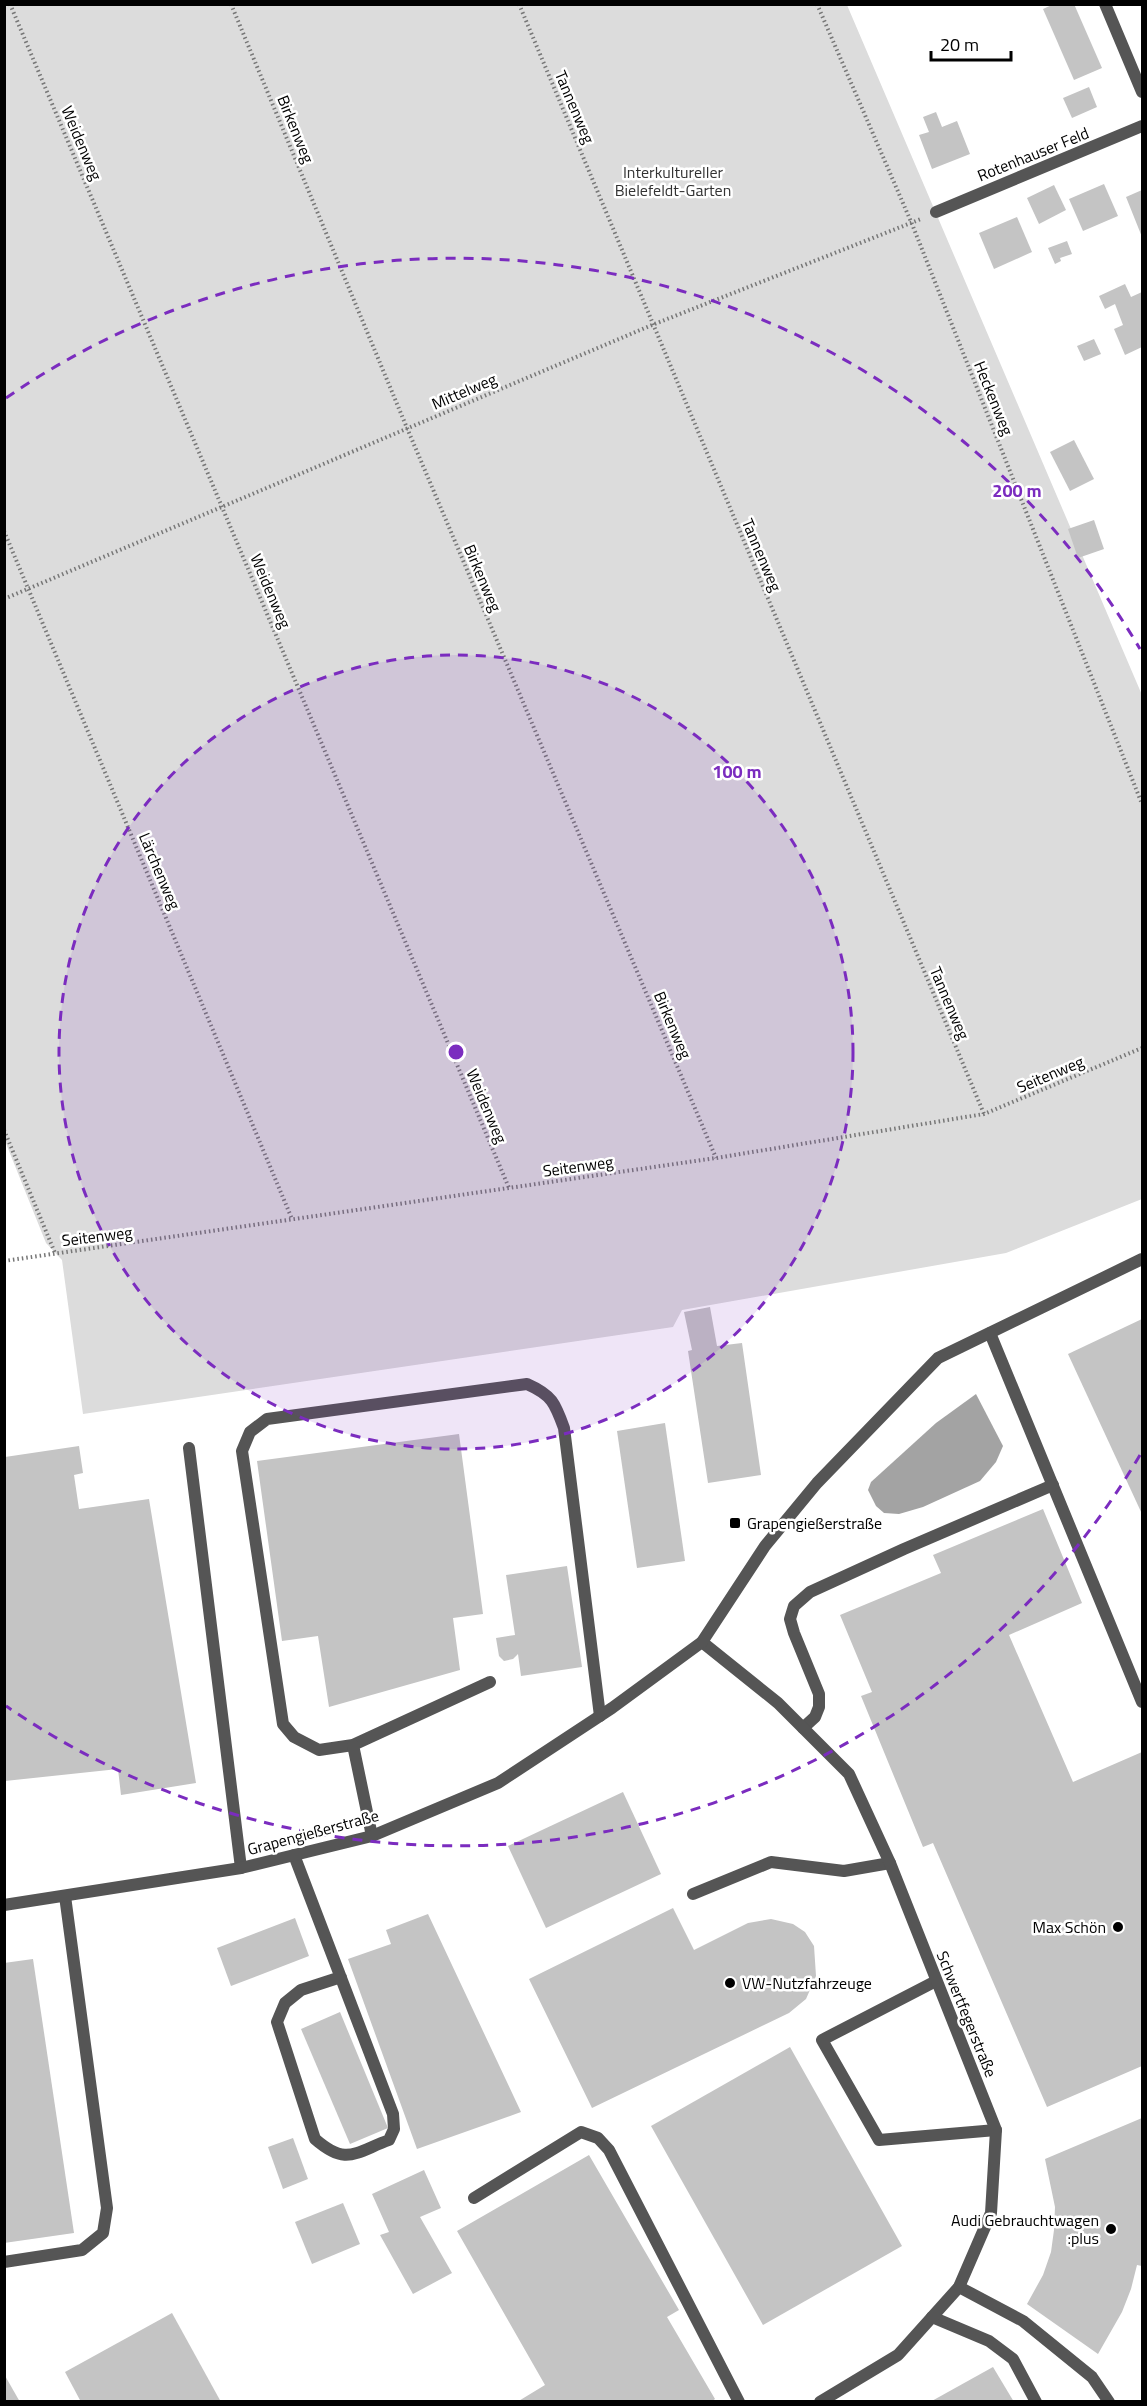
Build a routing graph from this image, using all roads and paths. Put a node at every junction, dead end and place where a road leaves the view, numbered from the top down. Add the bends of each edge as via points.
1 (10, 4) edge
2 (231, 4) edge
3 (519, 4) edge
4 (817, 4) edge
5 (1105, 4) edge
6 (1143, 93) edge
7 (1143, 126) edge
8 (936, 212) joint
9 (912, 224) junction
10 (652, 325) junction
11 (407, 429) junction
12 (223, 506) junction
13 (4, 531) edge
14 (29, 589) junction
15 (4, 599) edge
16 (1143, 804) edge
17 (1143, 1048) edge
18 (984, 1114) junction
19 (4, 1130) edge
20 (716, 1158) junction
21 (508, 1188) junction
22 (292, 1219) junction
23 (55, 1253) junction
24 (1143, 1259) edge
25 (4, 1261) edge
26 (990, 1333) junction
27 (189, 1448) dead end
28 (1053, 1485) junction
29 (702, 1642) junction
30 (490, 1682) dead end
31 (1143, 1702) edge
32 (600, 1716) junction
33 (803, 1728) junction
34 (353, 1745) junction
35 (372, 1836) junction
36 (294, 1855) junction
37 (890, 1863) junction
38 (241, 1868) junction
39 (693, 1894) dead end
40 (65, 1896) junction
41 (4, 1905) edge
42 (341, 1977) junction
43 (936, 1981) junction
44 (996, 2130) junction
45 (474, 2198) dead end
46 (4, 2262) edge
47 (959, 2287) junction
48 (932, 2317) junction
49 (837, 2397) edge
50 (738, 2402) edge
51 (820, 2402) edge
52 (1036, 2402) edge
53 (1109, 2402) edge

1 - 12 path, Weidenweg
2 - 11 path, Birkenweg
3 - 10 path, Tannenweg
4 - 9 path, Heckenweg
5 - 6 street
7 - 8 street, Rotenhauser Feld
8 - 9 path, Mittelweg
9 - 10 path, Mittelweg
9 - 16 path, Heckenweg
10 - 11 path, Mittelweg
10 - 18 path, Tannenweg
11 - 12 path, Mittelweg
11 - 20 path, Birkenweg
12 - 14 path, Mittelweg
12 - 21 path, Weidenweg
13 - 14 path, Lärchenweg
14 - 15 path, Mittelweg
14 - 22 path, Lärchenweg
17 - 18 path, Seitenweg
18 - 20 path, Seitenweg
19 - 23 path
20 - 21 path, Seitenweg
21 - 22 path, Seitenweg
22 - 23 path, Seitenweg
23 - 25 path, Seitenweg
24 - 26 street, Grapengießerstraße
26 - 28 street
26 - 29 street, Grapengießerstraße via 938,1358 817,1483 765,1546
27 - 38 street
28 - 31 street
28 - 33 street via 810,1592 794,1606 790,1619 819,1694 815,1717
29 - 32 street, Grapengießerstraße
29 - 33 street, Schwertfegerstraße
30 - 34 street
32 - 34 street via 564,1428 555,1402 527,1384 267,1419 250,1432 242,1451 283,1724 294,1737 319,1750
32 - 35 street, Grapengießerstraße via 498,1783
33 - 37 street, Schwertfegerstraße via 849,1774
34 - 35 street
35 - 36 street, Grapengießerstraße
36 - 38 street, Grapengießerstraße
36 - 42 street
37 - 39 street via 844,1871 771,1862
37 - 43 street, Schwertfegerstraße
38 - 40 street, Grapengießerstraße
40 - 41 street, Grapengießerstraße
40 - 46 street via 107,2208 103,2234 82,2250
42 - 42 street via 393,2114 394,2129 389,2140 344,2157 330,2152 315,2139 277,2022 285,2002 301,1990
43 - 44 street, Schwertfegerstraße
43 - 44 street via 822,2040 879,2140
44 - 47 street, Schwertfegerstraße via 991,2213
45 - 50 street via 580,2132 598,2138 609,2150
47 - 48 street, Schwertfegerstraße
47 - 53 street via 1023,2321 1092,2377
48 - 49 street, Schwertfegerstraße via 898,2355
48 - 52 street via 989,2341 1013,2360
49 - 51 street, Schwertfegerstraße

